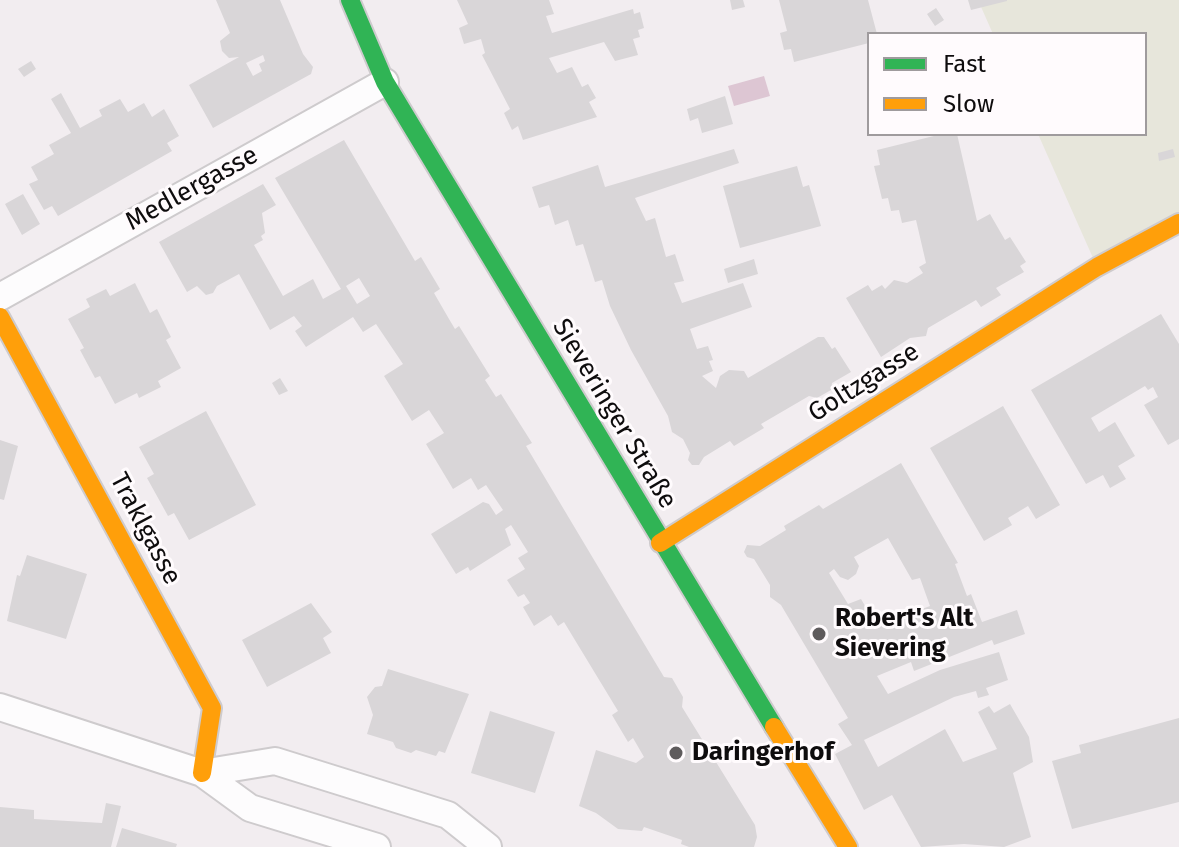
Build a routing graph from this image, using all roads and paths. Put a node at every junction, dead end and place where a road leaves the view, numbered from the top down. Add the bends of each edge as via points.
1 (350, 0) edge
2 (385, 82) junction
3 (1179, 223) edge
4 (0, 297) edge
5 (0, 317) edge
6 (660, 543) junction
7 (0, 707) edge
8 (202, 773) junction
9 (377, 847) edge
10 (488, 847) edge
11 (848, 847) edge

1 - 2 street, Sieveringer Straße
2 - 4 street, Medlergasse
2 - 6 street, Sieveringer Straße
3 - 6 street, Goltzgasse via 1097,267
5 - 8 street, Traklgasse via 212,708
6 - 11 street, Sieveringer Straße
7 - 8 street
8 - 9 street via 250,808
8 - 10 street via 275,761 448,815

